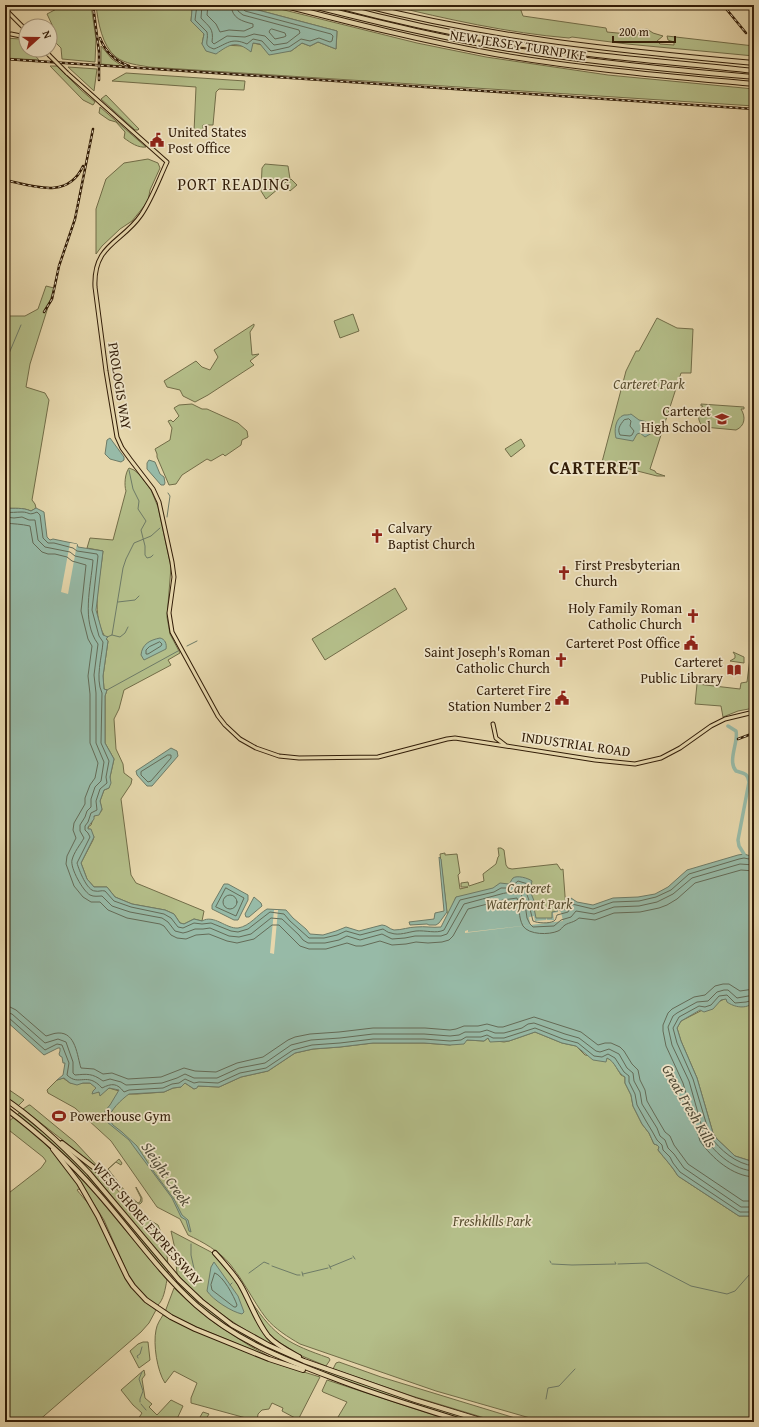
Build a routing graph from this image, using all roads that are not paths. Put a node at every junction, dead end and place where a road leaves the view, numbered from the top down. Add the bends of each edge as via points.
1 (282, 5) edge
2 (309, 5) edge
3 (334, 5) edge
4 (363, 5) edge
5 (5, 9) edge
6 (18, 22) edge
7 (11, 34) dead end
8 (18, 35) edge
9 (53, 58) edge
10 (754, 64) edge
11 (754, 70) edge
12 (754, 77) edge
13 (754, 84) edge
14 (754, 712) edge
15 (493, 724) dead end
16 (488, 743) joint
17 (507, 746) junction
18 (6, 1100) edge
19 (5, 1108) edge
20 (29, 1118) junction
21 (51, 1145) junction
22 (117, 1186) dead end
23 (215, 1253) dead end
24 (334, 1372) junction
25 (354, 1386) junction
26 (465, 1422) edge
27 (487, 1422) edge

1 - 13 highway, NEW JERSEY TURNPIKE via 397,34 494,54 601,69
2 - 12 highway, NEW JERSEY TURNPIKE via 398,27 516,50 628,65
3 - 11 highway, NEW JERSEY TURNPIKE via 432,28 524,45 597,55
4 - 10 highway, NEW JERSEY TURNPIKE via 441,23 533,39
5 - 6 main road
7 - 8 main road
9 - 16 main road, PROLOGIS WAY, bridge via 167,162 144,211 104,252 95,274 95,287 116,437 126,455 153,489 159,502 174,577 169,613 172,632 213,710 240,739 279,756 314,759 378,757 447,738
14 - 17 main road, INDUSTRIAL ROAD via 725,719 661,758 635,764
15 - 17 main road via 496,738
16 - 17 main road, INDUSTRIAL ROAD
18 - 20 highway, WEST SHORE EXPRESSWAY
19 - 21 highway, WEST SHORE EXPRESSWAY
20 - 22 highway
20 - 24 highway, WEST SHORE EXPRESSWAY via 89,1173 179,1280 215,1312 250,1336 304,1362
21 - 25 highway, WEST SHORE EXPRESSWAY via 97,1193 164,1273 212,1318 253,1345 284,1360
21 - 25 highway via 79,1183 127,1277 140,1294 153,1305 194,1329 270,1359
23 - 24 highway via 234,1275 264,1330 274,1342
24 - 27 highway, WEST SHORE EXPRESSWAY
25 - 26 highway, WEST SHORE EXPRESSWAY

